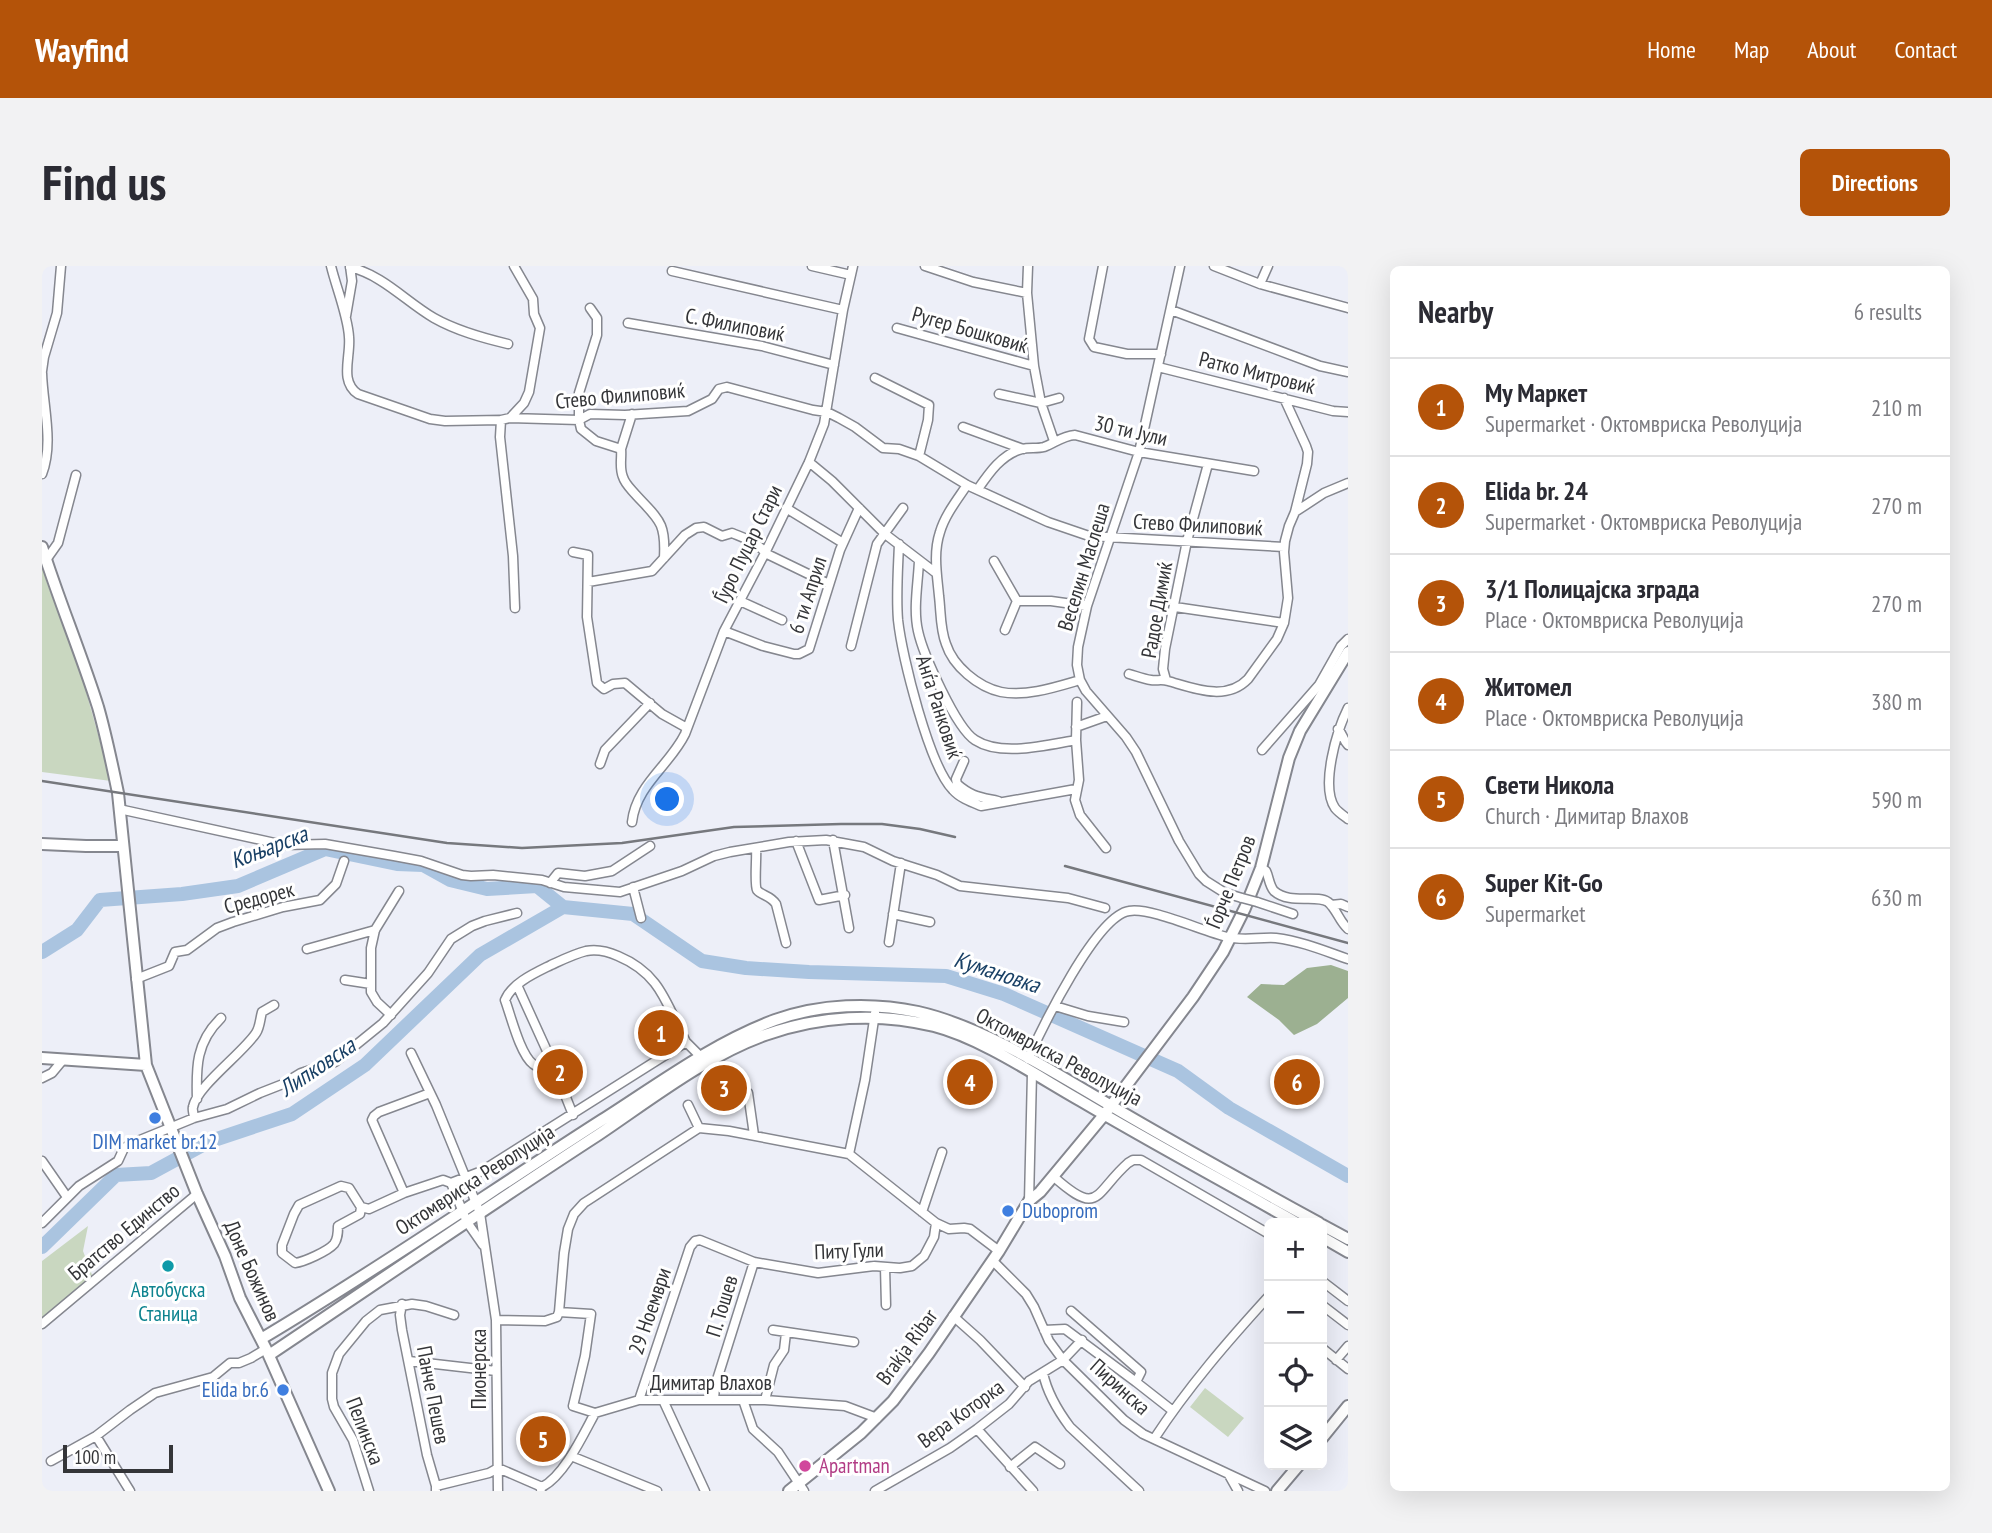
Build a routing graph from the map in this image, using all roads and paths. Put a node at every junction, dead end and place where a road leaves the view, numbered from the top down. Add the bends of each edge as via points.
1 (61, 266) edge
2 (331, 266) edge
3 (514, 266) edge
4 (812, 266) edge
5 (925, 266) edge
6 (1028, 266) edge
7 (1103, 266) edge
8 (1180, 266) edge
9 (1214, 266) edge
10 (1268, 266) edge
11 (350, 267) edge
12 (852, 270) edge
13 (672, 271) dead end
14 (1260, 284) junction
15 (1027, 293) junction
16 (590, 308) dead end
17 (1348, 308) edge
18 (843, 310) junction
19 (1171, 310) junction
20 (345, 319) junction
21 (628, 323) dead end
22 (897, 328) dead end
23 (508, 344) dead end
24 (1161, 354) junction
25 (834, 365) junction
26 (1034, 366) junction
27 (1158, 367) junction
28 (42, 372) edge
29 (1348, 372) edge
30 (875, 378) dead end
31 (999, 394) dead end
32 (1059, 398) dead end
33 (1284, 398) junction
34 (1041, 404) junction
35 (827, 412) junction
36 (1348, 412) edge
37 (632, 414) junction
38 (506, 419) junction
39 (579, 420) junction
40 (963, 427) dead end
41 (1054, 441) junction
42 (621, 449) junction
43 (1023, 449) junction
44 (1139, 452) junction
45 (919, 456) junction
46 (808, 462) junction
47 (1208, 464) junction
48 (1254, 471) dead end
49 (42, 474) edge
50 (76, 475) dead end
51 (1348, 483) edge
52 (967, 485) junction
53 (978, 489) junction
54 (786, 508) junction
55 (859, 508) junction
56 (903, 508) dead end
57 (1295, 512) junction
58 (885, 534) junction
59 (1110, 537) junction
60 (1187, 541) junction
61 (843, 543) junction
62 (899, 544) junction
63 (42, 547) edge
64 (1284, 547) junction
65 (573, 552) dead end
66 (765, 553) junction
67 (664, 558) junction
68 (46, 560) junction
69 (919, 561) junction
70 (994, 561) dead end
71 (936, 573) junction
72 (588, 582) junction
73 (829, 584) junction
74 (740, 601) junction
75 (1017, 601) junction
76 (1087, 606) junction
77 (1175, 607) junction
78 (515, 608) dead end
79 (782, 620) dead end
80 (1284, 623) junction
81 (724, 631) junction
82 (1005, 631) dead end
83 (1348, 639) edge
84 (851, 646) dead end
85 (1348, 652) edge
86 (1129, 674) dead end
87 (1080, 680) junction
88 (1166, 680) junction
89 (1077, 702) dead end
90 (650, 703) junction
91 (1348, 708) edge
92 (1107, 716) junction
93 (1076, 727) junction
94 (687, 728) junction
95 (1338, 729) junction
96 (1076, 740) junction
97 (1348, 745) edge
98 (1262, 750) dead end
99 (964, 761) dead end
100 (600, 764) dead end
101 (1076, 789) junction
102 (1000, 802) junction
103 (119, 809) junction
104 (1348, 819) edge
105 (632, 822) dead end
106 (833, 840) junction
107 (796, 841) junction
108 (42, 844) edge
109 (123, 846) junction
110 (650, 846) dead end
111 (756, 848) junction
112 (1106, 848) dead end
113 (344, 861) dead end
114 (901, 863) junction
115 (1261, 868) junction
116 (550, 883) junction
117 (633, 887) junction
118 (399, 891) dead end
119 (845, 895) junction
120 (1331, 905) junction
121 (1348, 907) edge
122 (1105, 908) dead end
123 (517, 913) dead end
124 (893, 914) junction
125 (1293, 914) dead end
126 (641, 918) dead end
127 (930, 922) dead end
128 (849, 928) dead end
129 (1348, 929) edge
130 (375, 930) junction
131 (1230, 938) junction
132 (889, 942) dead end
133 (786, 943) dead end
134 (307, 949) dead end
135 (1348, 959) edge
136 (136, 978) junction
137 (345, 980) dead end
138 (371, 984) junction
139 (517, 985) junction
140 (274, 1005) dead end
141 (1055, 1006) junction
142 (875, 1012) junction
143 (391, 1015) junction
144 (220, 1018) dead end
145 (1124, 1022) dead end
146 (686, 1042) junction
147 (411, 1053) dead end
148 (701, 1057) junction
149 (42, 1058) edge
150 (1028, 1059) junction
151 (62, 1060) junction
152 (146, 1065) junction
153 (555, 1069) junction
154 (1032, 1073) junction
155 (42, 1078) edge
156 (430, 1093) junction
157 (748, 1093) dead end
158 (197, 1099) junction
159 (688, 1105) dead end
160 (1107, 1110) junction
161 (573, 1115) junction
162 (194, 1118) junction
163 (170, 1127) junction
164 (699, 1128) junction
165 (754, 1135) junction
166 (942, 1152) dead end
167 (849, 1154) junction
168 (42, 1161) edge
169 (466, 1177) junction
170 (1054, 1177) junction
171 (451, 1182) junction
172 (404, 1193) junction
173 (197, 1194) junction
174 (67, 1197) junction
175 (475, 1202) junction
176 (1029, 1202) junction
177 (361, 1207) junction
178 (922, 1212) junction
179 (480, 1213) junction
180 (464, 1216) junction
181 (1289, 1218) edge
182 (1309, 1218) edge
183 (42, 1223) edge
184 (936, 1223) junction
185 (1327, 1228) edge
186 (1264, 1231) edge
187 (700, 1240) joint
188 (1327, 1240) edge
189 (1348, 1240) edge
190 (485, 1248) junction
191 (1348, 1252) edge
192 (996, 1256) junction
193 (754, 1262) junction
194 (885, 1267) junction
195 (1327, 1285) edge
196 (1348, 1301) edge
197 (402, 1304) junction
198 (886, 1305) dead end
199 (1264, 1306) edge
200 (1327, 1309) edge
201 (1071, 1311) dead end
202 (559, 1312) junction
203 (454, 1315) dead end
204 (953, 1316) junction
205 (496, 1320) junction
206 (42, 1324) edge
207 (1348, 1325) edge
208 (773, 1330) dead end
209 (1044, 1330) junction
210 (786, 1333) junction
211 (1082, 1340) junction
212 (854, 1342) dead end
213 (1348, 1346) edge
214 (265, 1348) junction
215 (1327, 1352) edge
216 (1063, 1360) junction
217 (1336, 1360) junction
218 (409, 1361) junction
219 (1348, 1369) edge
220 (496, 1371) junction
221 (1043, 1373) junction
222 (1136, 1382) junction
223 (1025, 1387) junction
224 (663, 1399) junction
225 (743, 1399) junction
226 (639, 1400) junction
227 (714, 1400) junction
228 (765, 1400) junction
229 (1348, 1406) edge
230 (1173, 1411) junction
231 (594, 1413) junction
232 (877, 1418) junction
233 (977, 1429) junction
234 (1327, 1432) edge
235 (96, 1436) junction
236 (1154, 1438) junction
237 (571, 1456) junction
238 (51, 1461) dead end
239 (1060, 1464) dead end
240 (1010, 1467) junction
241 (498, 1468) junction
242 (1295, 1470) edge
243 (1228, 1475) junction
244 (436, 1488) edge
245 (797, 1488) edge
246 (541, 1489) edge
247 (130, 1491) edge
248 (329, 1491) edge
249 (369, 1491) edge
250 (498, 1491) edge
251 (657, 1491) edge
252 (705, 1491) edge
253 (875, 1491) edge
254 (1033, 1491) edge
255 (1139, 1491) edge
256 (1238, 1491) edge
257 (1265, 1491) edge
258 (1277, 1491) edge

1 - 28 street via 57,313
2 - 20 street
3 - 38 street via 533,299 540,328 529,392
4 - 12 street
5 - 15 street
6 - 15 street, Ругер Бошковиќ
7 - 24 street via 1091,344 1127,354
8 - 19 street, Веселин Маслеша
9 - 14 street
10 - 14 street
11 - 20 street
11 - 23 street via 388,284 435,318
12 - 18 street, Ѓуро Пуцар Стари
13 - 18 street
14 - 17 street
15 - 26 street, Ругер Бошковиќ
16 - 39 street via 597,318 597,335 579,393
18 - 25 street, Ѓуро Пуцар Стари
19 - 24 street, Веселин Маслеша
19 - 29 street via 1320,366
20 - 38 street, Стево Филиповиќ via 347,379 349,388 358,394 430,419
21 - 25 street, С. Филиповиќ via 762,346
22 - 26 street, Ругер Бошковиќ
24 - 27 street, Веселин Маслеша
25 - 35 street, Ѓуро Пуцар Стари
26 - 34 street, Ругер Бошковиќ
27 - 33 street, Ратко Митровиќ
27 - 44 street, Веселин Маслеша
28 - 49 street via 47,454
30 - 45 street via 929,405
31 - 34 street
32 - 34 street
33 - 36 street, Ратко Митровиќ
33 - 57 street via 1308,452
34 - 41 street, Ругер Бошковиќ
35 - 37 street, Стево Филиповиќ via 727,387 688,411
35 - 45 street, Стево Филиповиќ via 883,448
35 - 46 street, Ѓуро Пуцар Стари
37 - 39 street, Стево Филиповиќ via 590,414
37 - 42 street
38 - 39 street, Стево Филиповиќ
38 - 78 street via 500,437
39 - 42 street via 581,429 596,441
40 - 43 street
41 - 43 street, 30 ти Јули
41 - 44 street, 30 ти Јули via 1075,435
42 - 67 street via 625,482 663,528
43 - 53 street, 30 ти Јули via 998,463
44 - 47 street, 30 ти Јули
44 - 59 street, Веселин Маслеша
45 - 52 street, Стево Филиповиќ
46 - 54 street, Ѓуро Пуцар Стари
46 - 55 street
47 - 48 street, 30 ти Јули
47 - 60 street, Радое Димиќ
50 - 68 street via 58,543
51 - 57 street
52 - 53 street, Стево Филиповиќ
52 - 71 street via 940,529
53 - 59 street, Стево Филиповиќ via 1048,522 1089,536
54 - 61 street
54 - 66 street, Ѓуро Пуцар Стари
55 - 58 street
55 - 61 street, 6 ти Април
56 - 58 street
57 - 64 street
58 - 62 street
58 - 84 street via 877,544
59 - 60 street, Стево Филиповиќ
59 - 76 street, Веселин Маслеша
60 - 64 street, Стево Филиповиќ
60 - 77 street, Радое Димиќ
61 - 73 street, 6 ти Април
62 - 69 street
62 - 102 street, Анѓа Ранковиќ via 897,598 902,647 937,761 954,792 968,802 981,806
63 - 68 street, Доне Божинов
64 - 80 street via 1288,598
65 - 72 street via 588,555
66 - 67 street via 732,533 722,536 704,527 685,535
66 - 73 street
66 - 74 street, Ѓуро Пуцар Стари
67 - 72 street via 652,571
68 - 103 street, Доне Божинов via 98,707
69 - 71 street
69 - 96 street via 918,632 963,729 994,747 1021,749
70 - 75 street
71 - 87 street via 946,645 968,675 1000,692
72 - 90 street via 587,617 597,683 604,689 625,683
73 - 81 street, 6 ти Април via 809,649 799,654
74 - 79 street
74 - 81 street, Ѓуро Пуцар Стари
75 - 76 street
75 - 82 street
76 - 87 street, Веселин Маслеша via 1078,647
77 - 80 street
77 - 88 street, Радое Димиќ via 1165,649
80 - 88 street via 1264,658 1242,685 1232,690 1202,691
81 - 94 street, Ѓуро Пуцар Стари
83 - 98 street via 1319,685
85 - 115 street, Ѓорче Петров via 1289,758
86 - 88 street
87 - 92 street
89 - 93 street
90 - 94 street
90 - 100 street via 605,750
91 - 95 street
92 - 93 street
92 - 125 street, bridge via 1136,752 1199,874 1225,893
93 - 96 street
94 - 105 street, Ѓуро Пуцар Стари via 678,749 645,786
95 - 97 street
95 - 104 street via 1330,794 1335,808
96 - 101 street
99 - 102 street via 957,784 980,799
101 - 102 street, Анѓа Ранковиќ
101 - 112 street via 1080,815
103 - 109 street, Доне Божинов
103 - 116 street via 284,845 337,846 421,861 462,875
106 - 107 street
106 - 114 street
106 - 119 street
107 - 111 street
107 - 119 street via 819,900
108 - 109 street
109 - 136 street, Доне Божинов
110 - 116 street via 612,872 558,873
111 - 117 street via 714,856
111 - 133 street via 755,887 776,904
113 - 136 street, Средорек via 336,884 320,900 273,909 217,928 187,950 176,952 169,966
114 - 122 street via 960,886 1068,898
114 - 124 street
115 - 120 street via 1283,896 1319,899
115 - 131 street, Ѓорче Петров
116 - 117 street via 611,893
117 - 126 street
118 - 130 street
119 - 128 street
120 - 121 street
120 - 129 street
123 - 143 street via 485,921 451,939
124 - 127 street
124 - 132 street
130 - 134 street
130 - 138 street
131 - 135 street via 1276,938
131 - 141 street via 1153,914 1130,911 1119,915 1093,942
131 - 160 street, Ѓорче Петров via 1193,997
136 - 152 street, Доне Божинов
137 - 138 street
138 - 143 street via 377,1002
139 - 146 street via 586,951 615,955 653,980
139 - 153 street
139 - 153 street via 505,1000 524,1052 531,1063
140 - 158 street via 262,1012 258,1030
141 - 145 street
141 - 150 street
142 - 148 street, Октомвриска Револуција via 820,1009 777,1020
142 - 150 street, Октомвриска Револуција via 917,1012 952,1022
142 - 154 street, Октомвриска Револуција via 951,1031
142 - 167 street
142 - 179 street, Октомвриска Револуција via 789,1027 743,1044
143 - 162 street via 335,1062 301,1073 228,1109
144 - 158 street via 201,1047
146 - 148 street
146 - 161 street
147 - 156 street, Пионерска
148 - 175 street, Октомвриска Револуција
149 - 151 street
150 - 160 street, Октомвриска Револуција
151 - 152 street
151 - 155 street
152 - 163 street, Доне Божинов
153 - 161 street
154 - 160 street, Октомвриска Револуција
154 - 176 street
156 - 169 street, Пионерска
156 - 172 street via 379,1112 372,1120
157 - 165 street
158 - 162 street
159 - 164 street
160 - 170 street, Ѓорче Петров
160 - 181 street, Октомвриска Револуција
160 - 182 street, Октомвриска Револуција
161 - 169 street
162 - 163 street
163 - 173 street, Доне Божинов
163 - 174 street via 124,1147 118,1161
164 - 165 street
164 - 202 street via 578,1209 565,1240
165 - 167 street
166 - 178 street
167 - 178 street
168 - 174 street
169 - 171 street
169 - 175 street, Пионерска
170 - 176 street, Brakja Ribar
170 - 186 street via 1078,1197 1095,1197 1128,1163 1141,1160
171 - 172 street via 443,1180
171 - 180 street, Пионерска
172 - 177 street via 369,1209
173 - 206 street, Братство Единство
173 - 214 street, Доне Божинов
174 - 183 street
175 - 179 street, Пионерска
175 - 180 street, Октомвриска Револуција
176 - 192 street, Brakja Ribar
177 - 177 street via 349,1188 341,1186 299,1205 282,1253 295,1264 334,1244 338,1226 360,1214
178 - 184 street
179 - 180 street, Октомвриска Револуција
179 - 190 street, Пионерска
180 - 190 street, Пионерска
180 - 214 street, Октомвриска Револуција
180 - 214 street, Октомвриска Револуција via 329,1299
184 - 192 street, Пиринска via 949,1229 970,1229
184 - 194 street, Питу Гули via 929,1247 918,1262
185 - 189 street, Октомвриска Револуција
187 - 193 street, Питу Гули
187 - 226 street, 29 Ноември via 690,1247
188 - 191 street
190 - 205 street, Пионерска
192 - 204 street, Brakja Ribar
192 - 209 street, Пиринска via 1026,1294
193 - 194 street, Питу Гули via 818,1273
193 - 227 street, П. Тошев
194 - 198 street
195 - 196 street
197 - 203 street
197 - 218 street, Панче Пешев
197 - 249 street, Пелинска via 380,1310 366,1321 339,1354 332,1374 334,1407 353,1440
199 - 230 street via 1217,1354
200 - 207 street
201 - 222 street via 1141,1373
202 - 205 street via 554,1320
202 - 231 street via 591,1314 573,1406
204 - 223 street
204 - 232 street, Brakja Ribar
205 - 220 street, Пионерска
208 - 210 street
209 - 211 street via 1065,1329
209 - 216 street, Пиринска
210 - 212 street
210 - 228 street
211 - 216 street, Вера Которка
211 - 222 street
213 - 217 street
214 - 235 street via 251,1358 230,1363 213,1377 155,1393
214 - 248 street, Доне Божинов
215 - 217 street
216 - 221 street, Вера Которка
216 - 236 street, Пиринска via 1124,1420
217 - 219 street
218 - 220 street
218 - 244 street, Панче Пешев
220 - 241 street, Пионерска
221 - 223 street, Вера Которка
221 - 255 street via 1070,1427
222 - 230 street
223 - 233 street, Вера Которка
224 - 226 street, Димитар Влахов
224 - 227 street, Димитар Влахов
224 - 252 street
225 - 227 street, Димитар Влахов
225 - 228 street, Димитар Влахов
225 - 245 street via 753,1429 778,1452
226 - 231 street, Димитар Влахов
228 - 232 street, Димитар Влахов via 845,1406
229 - 234 street
230 - 236 street
231 - 237 street
232 - 245 street, Brakja Ribar
233 - 240 street
233 - 253 street, Вера Которка
235 - 238 street
235 - 247 street
236 - 243 street, Пиринска
237 - 246 street
237 - 251 street
239 - 240 street via 1035,1447
240 - 254 street
241 - 244 street
241 - 246 street
241 - 250 street, Пионерска
242 - 258 street
243 - 256 street
243 - 257 street, Пиринска

